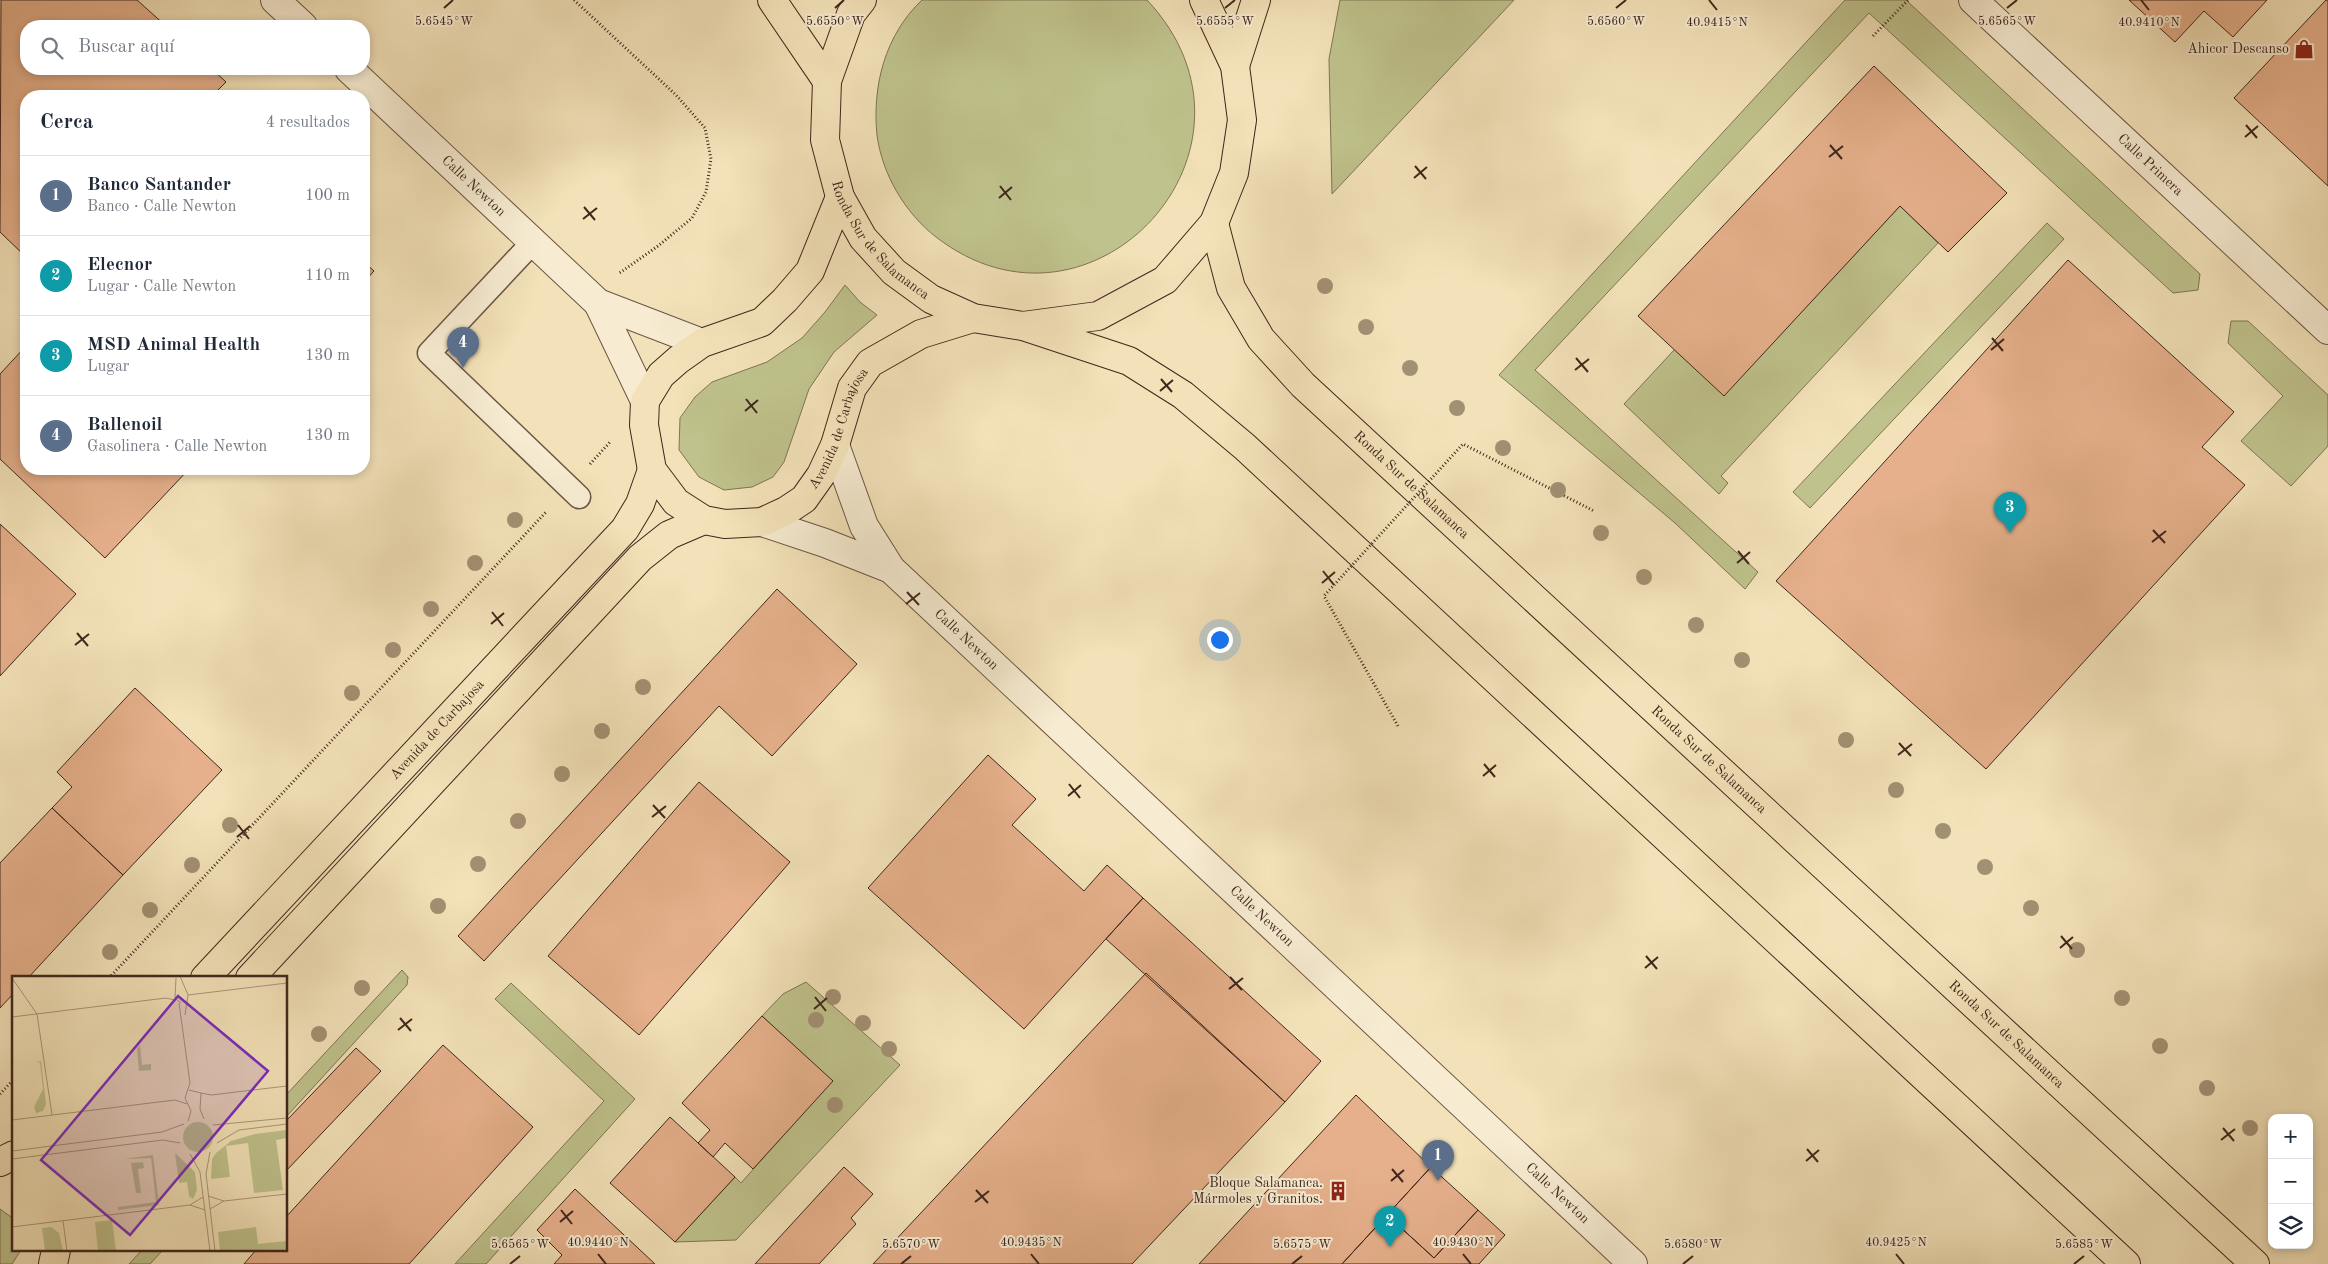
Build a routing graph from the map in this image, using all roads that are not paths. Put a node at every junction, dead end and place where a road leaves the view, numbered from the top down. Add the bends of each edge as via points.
1 (275, 0) edge
2 (772, 0) edge
3 (862, 0) edge
4 (1204, 0) edge
5 (1256, 0) edge
6 (1973, 0) edge
7 (297, 20) edge
8 (1235, 66) junction
9 (355, 75) edge
10 (827, 81) junction
11 (840, 197) junction
12 (1214, 223) junction
13 (534, 241) junction
14 (595, 301) junction
15 (973, 318) junction
16 (1023, 326) junction
17 (2328, 330) edge
18 (702, 343) junction
19 (645, 401) junction
20 (835, 445) junction
21 (652, 470) junction
22 (574, 492) road end
23 (704, 520) junction
24 (762, 522) junction
25 (890, 569) junction
26 (207, 976) edge
27 (252, 976) edge
28 (12, 1156) edge
29 (0, 1162) edge
30 (1633, 1264) edge
31 (2126, 1264) edge
32 (2255, 1264) edge

1 - 7 street
2 - 10 main road
3 - 10 main road, Ronda Sur de Salamanca via 851,14
4 - 8 main road, Ronda Sur de Salamanca
5 - 8 main road
6 - 17 street, Calle Primera
8 - 12 main road, Ronda Sur de Salamanca via 1242,120 1234,173
9 - 13 street, Calle Newton
10 - 11 main road, Ronda Sur de Salamanca via 825,140
11 - 15 main road, Ronda Sur de Salamanca via 863,238 894,272 931,299
11 - 18 main road via 810,271 785,300 762,322
12 - 16 main road, Ronda Sur de Salamanca via 1164,280 1115,307 1098,316
12 - 32 main road, Ronda Sur de Salamanca via 1231,288 1261,339 1303,386
13 - 14 street, Calle Newton
13 - 22 lane via 429,353
14 - 18 street, Calle Newton
14 - 19 street, Calle Newton
15 - 16 main road, Ronda Sur de Salamanca
15 - 20 main road, Avenida de Carbajosa via 921,334 870,363 852,388
16 - 31 main road, Ronda Sur de Salamanca via 1129,361 1183,395 1245,447
18 - 19 main road via 662,375
19 - 21 main road, Avenida de Carbajosa via 644,425
20 - 24 main road, Avenida de Carbajosa via 821,475 804,499
20 - 25 street, Calle Newton via 864,526
21 - 23 main road, Avenida de Carbajosa via 676,502
21 - 26 main road, Avenida de Carbajosa via 640,504 625,529
23 - 24 main road, Avenida de Carbajosa via 725,524
23 - 27 main road via 669,535 640,558
24 - 25 street, Calle Newton
25 - 30 street, Calle Newton
28 - 29 main road

